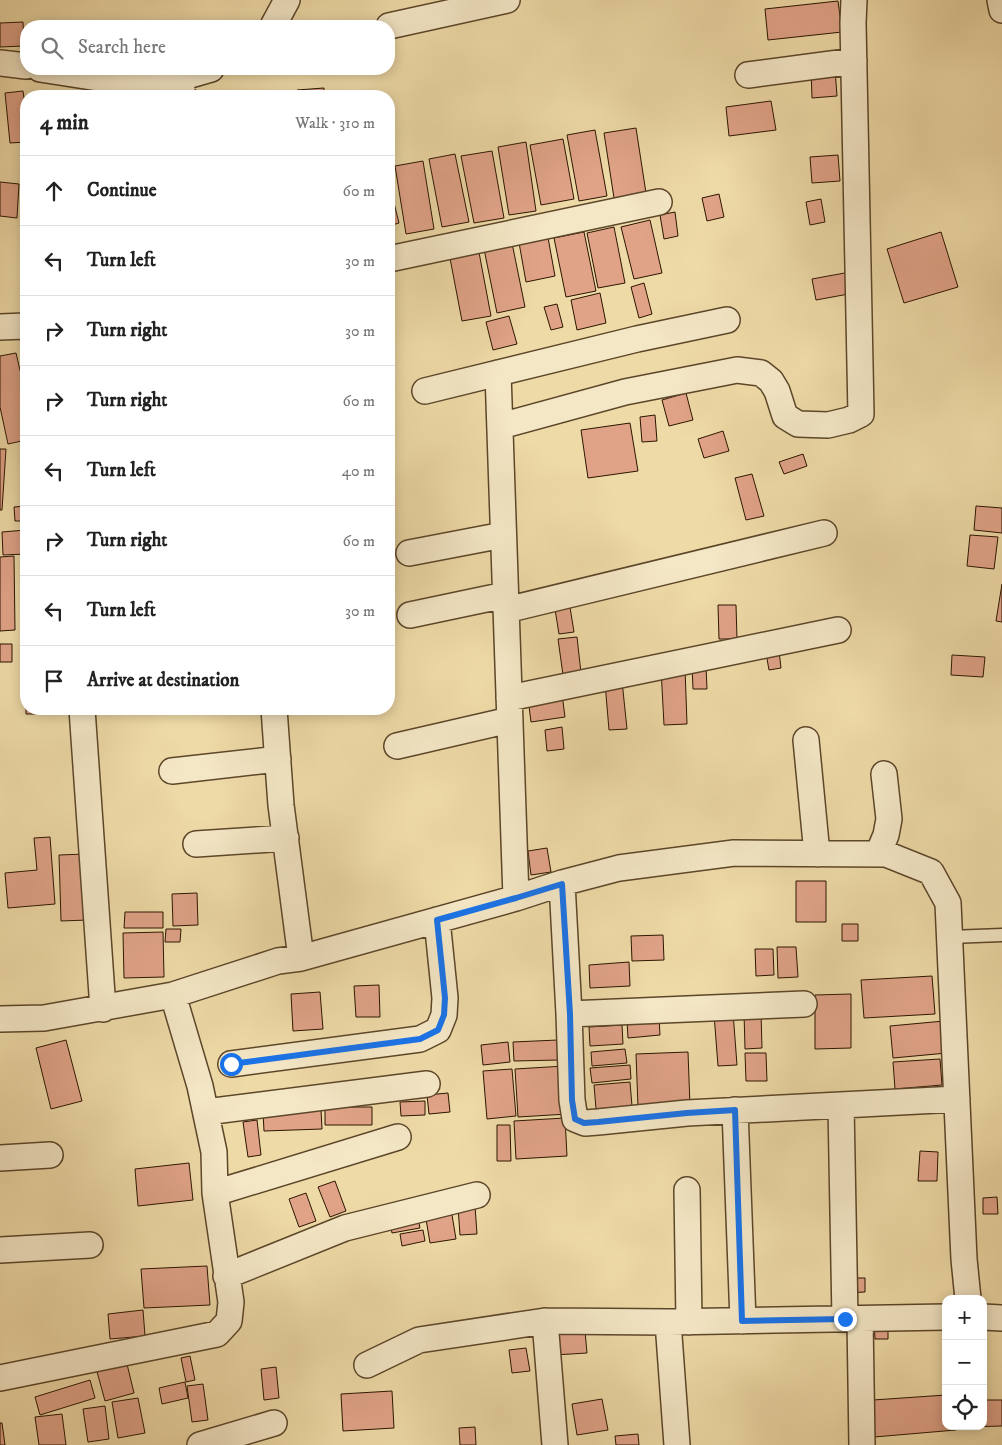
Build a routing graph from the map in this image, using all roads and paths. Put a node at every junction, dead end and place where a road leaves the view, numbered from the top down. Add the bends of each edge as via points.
1 (288, 0) edge
2 (507, 0) edge
3 (854, 0) edge
4 (1000, 0) edge
5 (1002, 10) edge
6 (276, 20) edge
7 (395, 25) edge
8 (854, 61) junction
9 (0, 63) edge
10 (20, 65) edge
11 (78, 75) edge
12 (201, 75) edge
13 (748, 75) dead end
14 (182, 87) edge
15 (659, 202) dead end
16 (395, 258) edge
17 (728, 320) dead end
18 (20, 326) edge
19 (0, 327) edge
20 (498, 373) junction
21 (425, 391) dead end
22 (501, 426) junction
23 (824, 533) dead end
24 (503, 534) junction
25 (409, 553) dead end
26 (506, 603) junction
27 (410, 615) dead end
28 (838, 630) dead end
29 (509, 709) junction
30 (82, 715) edge
31 (274, 715) edge
32 (806, 740) dead end
33 (397, 746) dead end
34 (278, 758) junction
35 (172, 771) dead end
36 (884, 774) dead end
37 (286, 838) junction
38 (196, 844) dead end
39 (817, 854) junction
40 (878, 854) junction
41 (562, 884) junction
42 (516, 898) junction
43 (437, 920) junction
44 (1002, 936) edge
45 (950, 937) junction
46 (301, 958) junction
47 (173, 996) junction
48 (804, 1004) dead end
49 (103, 1009) junction
50 (570, 1014) junction
51 (0, 1019) edge
52 (231, 1064) dead end
53 (427, 1084) dead end
54 (957, 1099) junction
55 (841, 1105) junction
56 (735, 1110) junction
57 (206, 1112) junction
58 (398, 1136) dead end
59 (50, 1155) dead end
60 (0, 1158) edge
61 (687, 1190) dead end
62 (215, 1193) junction
63 (477, 1196) dead end
64 (90, 1245) dead end
65 (0, 1250) edge
66 (226, 1276) junction
67 (968, 1295) edge
68 (942, 1317) edge
69 (987, 1317) edge
70 (1002, 1318) edge
71 (852, 1319) junction
72 (545, 1321) junction
73 (742, 1321) junction
74 (678, 1322) junction
75 (367, 1365) dead end
76 (0, 1378) edge
77 (274, 1423) dead end
78 (200, 1445) edge
79 (555, 1445) edge
80 (678, 1445) edge
81 (862, 1445) edge

1 - 6 street
2 - 7 street
3 - 8 street
4 - 5 street
8 - 13 street
8 - 22 street via 861,414 828,424 798,424 785,416 772,381 761,373 737,370 624,392
9 - 10 street
11 - 14 street
12 - 14 street
15 - 16 street
17 - 20 street
18 - 19 street
20 - 21 street
20 - 22 street
22 - 24 street
23 - 26 street
24 - 25 street
24 - 26 street
26 - 27 street
26 - 29 street
28 - 29 street
29 - 33 street
29 - 42 street
30 - 49 street
31 - 34 street
32 - 39 street
34 - 35 street
34 - 37 street
36 - 40 street via 889,819
37 - 38 street
37 - 46 street
39 - 40 street
39 - 41 street via 734,853 619,868
40 - 45 street via 886,854 931,872 948,903
41 - 42 street
41 - 50 street
42 - 43 street
43 - 46 street
43 - 52 street via 445,998 444,1015 438,1030 420,1039
44 - 45 lane
45 - 54 street
46 - 47 street via 278,961
47 - 49 street
47 - 57 street
48 - 50 street
49 - 51 street via 44,1018
50 - 56 street via 575,1119 584,1123
53 - 57 street
54 - 55 street
54 - 67 street
55 - 56 street
55 - 71 street
56 - 73 street
57 - 62 street via 214,1152
58 - 62 street
59 - 60 street
61 - 74 street
62 - 66 street
63 - 66 street via 345,1228
64 - 65 street
66 - 76 street via 231,1302 229,1321 217,1334
68 - 71 street
69 - 70 street
71 - 73 street
71 - 81 street
72 - 74 street
72 - 75 street via 419,1340
72 - 79 street
73 - 74 street
74 - 80 street
77 - 78 street

